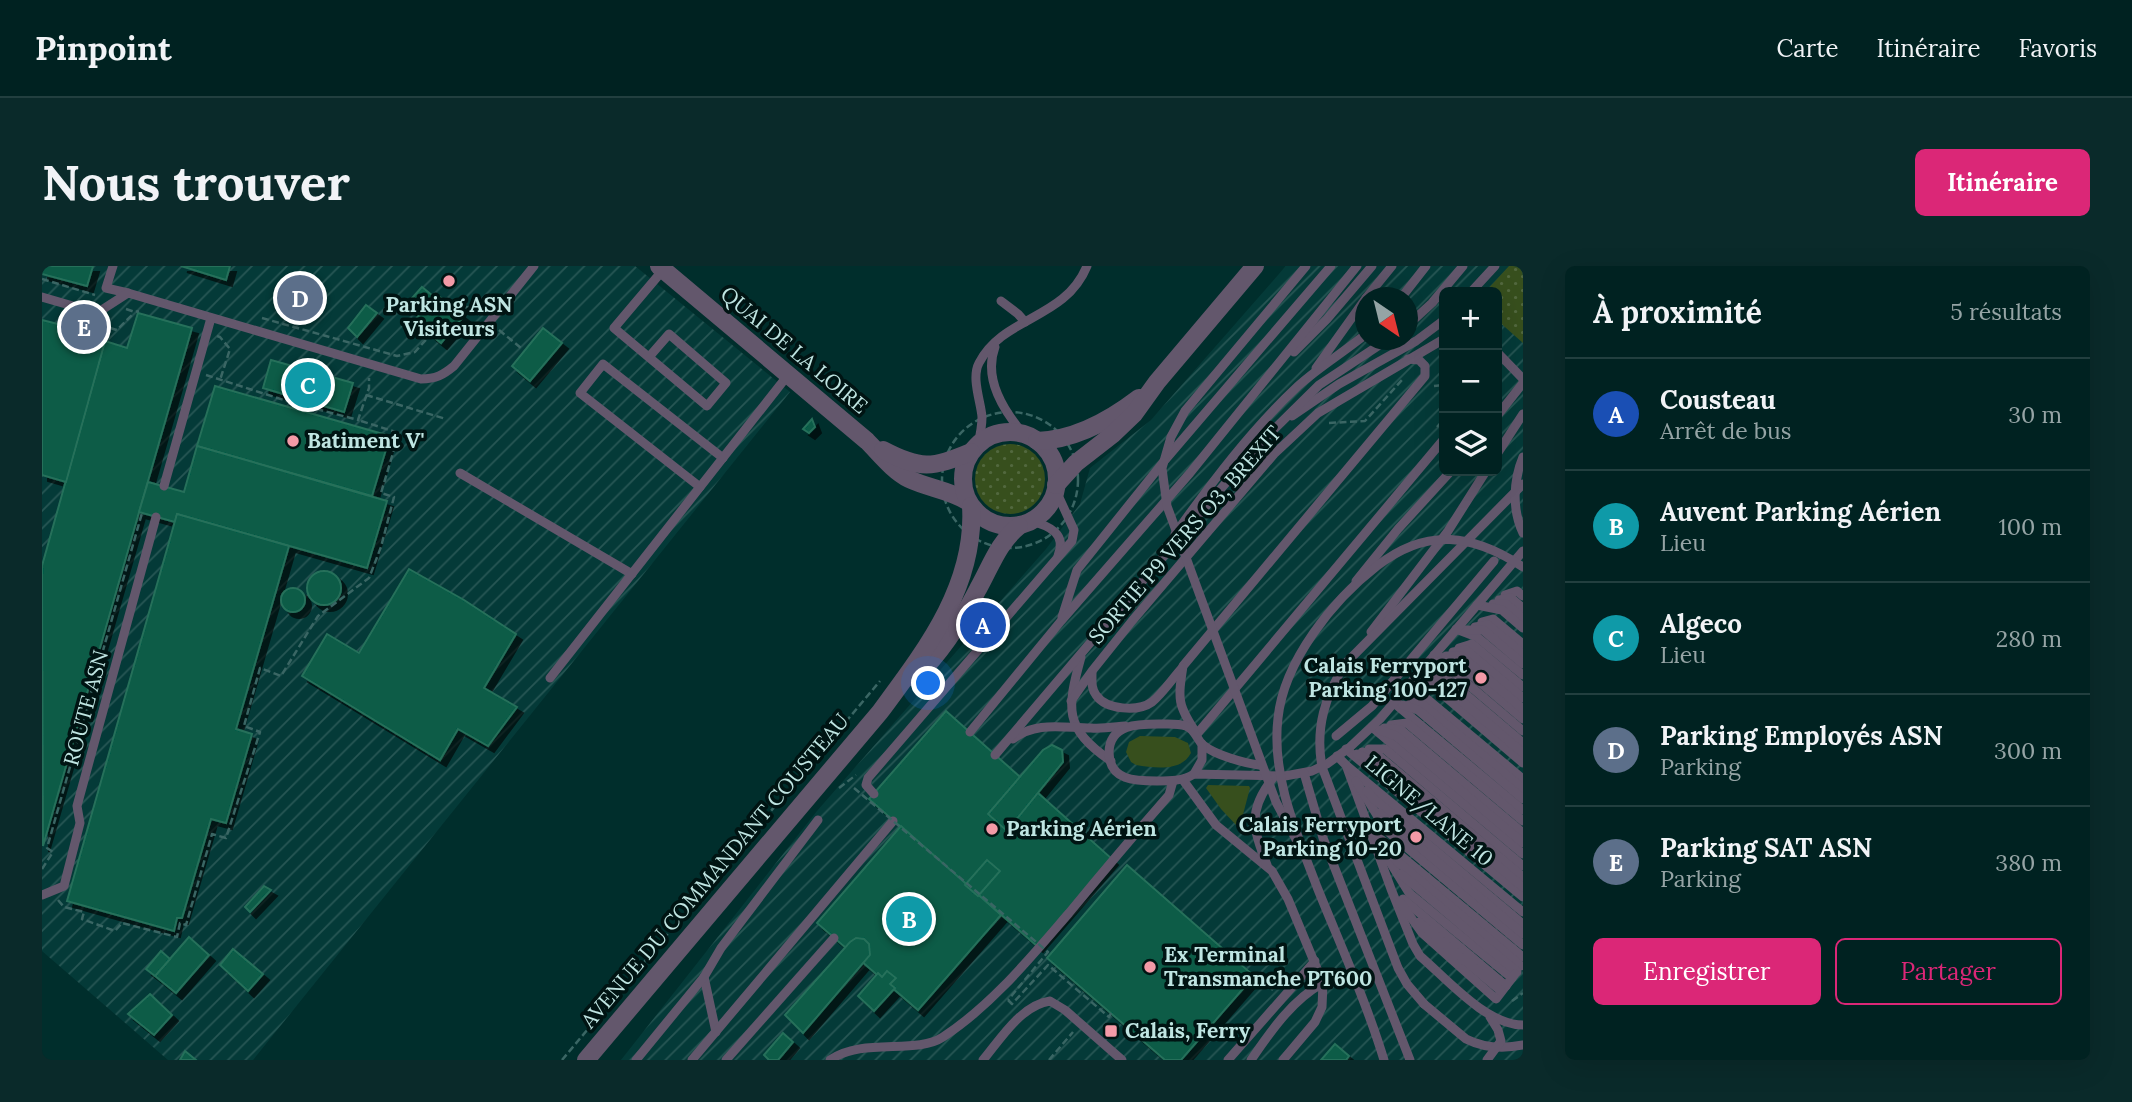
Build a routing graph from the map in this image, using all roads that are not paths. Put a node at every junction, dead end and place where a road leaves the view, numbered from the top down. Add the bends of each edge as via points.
1 (113, 266) edge
2 (534, 266) edge
3 (1087, 266) edge
4 (1255, 266) edge
5 (1306, 266) edge
6 (1331, 266) edge
7 (1357, 266) edge
8 (1372, 266) edge
9 (1392, 266) edge
10 (1426, 266) edge
11 (1463, 266) edge
12 (1495, 266) edge
13 (661, 268) edge
14 (1375, 287) edge
15 (1410, 287) edge
16 (1476, 287) edge
17 (128, 293) junction
18 (42, 297) edge
19 (1001, 301) dead end
20 (1355, 313) edge
21 (1418, 316) edge
22 (211, 318) junction
23 (1025, 322) junction
24 (1439, 324) edge
25 (999, 339) junction
26 (1355, 342) edge
27 (1439, 342) edge
28 (1372, 350) edge
29 (649, 357) junction
30 (1502, 358) edge
31 (1408, 359) junction
32 (1273, 373) junction
33 (788, 375) junction
34 (1312, 375) junction
35 (1523, 381) edge
36 (1157, 382) junction
37 (1499, 413) edge
38 (1523, 414) edge
39 (1279, 425) junction
40 (1031, 438) junction
41 (867, 441) junction
42 (1439, 445) edge
43 (1502, 446) edge
44 (974, 448) junction
45 (1523, 457) edge
46 (723, 458) junction
47 (460, 473) dead end
48 (1446, 476) edge
49 (1483, 476) edge
50 (1523, 484) edge
51 (164, 486) dead end
52 (700, 487) junction
53 (1056, 488) junction
54 (969, 503) junction
55 (156, 517) dead end
56 (1025, 524) junction
57 (1523, 533) edge
58 (1523, 551) edge
59 (1058, 558) junction
60 (1494, 561) dead end
61 (1523, 567) edge
62 (632, 574) junction
63 (1345, 595) junction
64 (1523, 596) edge
65 (1129, 597) junction
66 (1477, 605) junction
67 (1523, 608) edge
68 (1523, 618) edge
69 (1061, 621) junction
70 (1523, 628) edge
71 (1456, 629) junction
72 (1523, 644) edge
73 (1083, 652) junction
74 (1523, 654) edge
75 (1434, 655) junction
76 (1346, 663) junction
77 (1523, 664) edge
78 (1183, 666) junction
79 (1092, 671) junction
80 (1523, 675) edge
81 (550, 678) dead end
82 (1414, 679) junction
83 (1523, 687) edge
84 (1523, 698) edge
85 (1072, 701) junction
86 (1394, 703) junction
87 (1523, 709) edge
88 (880, 712) junction
89 (1523, 719) edge
90 (1127, 726) junction
91 (1076, 727) junction
92 (1372, 727) junction
93 (1523, 731) edge
94 (971, 732) dead end
95 (1197, 734) junction
96 (1336, 736) dead end
97 (1523, 743) edge
98 (1202, 744) junction
99 (1346, 749) junction
100 (1523, 753) edge
101 (1338, 756) junction
102 (1111, 761) junction
103 (1523, 763) edge
104 (1259, 765) dead end
105 (1346, 765) junction
106 (1304, 773) junction
107 (1194, 774) junction
108 (1274, 777) junction
109 (1523, 779) edge
110 (1178, 780) junction
111 (1523, 789) edge
112 (874, 794) dead end
113 (1523, 799) edge
114 (1523, 810) edge
115 (818, 820) dead end
116 (893, 821) dead end
117 (1523, 821) edge
118 (1369, 830) junction
119 (1523, 833) edge
120 (1523, 843) edge
121 (1304, 853) junction
122 (1523, 854) edge
123 (1523, 866) edge
124 (1268, 867) junction
125 (1523, 877) edge
126 (1523, 887) edge
127 (1391, 889) junction
128 (47, 894) edge
129 (1523, 897) edge
130 (1523, 912) edge
131 (1523, 924) edge
132 (1523, 934) edge
133 (834, 938) dead end
134 (1523, 944) edge
135 (1315, 961) junction
136 (704, 977) junction
137 (1512, 977) edge
138 (1323, 983) junction
139 (1484, 1011) junction
140 (1523, 1025) edge
141 (716, 1032) junction
142 (1466, 1039) junction
143 (1523, 1045) edge
144 (1497, 1048) junction
145 (1488, 1059) edge
146 (586, 1060) edge
147 (636, 1060) edge
148 (692, 1060) edge
149 (726, 1060) edge
150 (830, 1060) edge
151 (983, 1060) edge
152 (1122, 1060) edge
153 (1228, 1060) edge
154 (1251, 1060) edge
155 (1283, 1060) edge
156 (1384, 1060) edge
157 (1410, 1060) edge

1 - 17 lane via 106,288
2 - 22 lane via 454,366 438,378 421,379
3 - 23 lane via 1064,299
4 - 36 street
5 - 121 lane, bridge via 1185,411 1162,468 1167,506 1184,556 1276,802
6 - 69 lane via 1077,570
7 - 32 lane
8 - 32 lane
9 - 14 lane
10 - 15 lane
11 - 21 lane
12 - 16 lane
13 - 29 lane via 614,328
13 - 33 street, QUAI DE LA LOIRE
17 - 18 lane via 97,313
17 - 22 lane
19 - 23 lane
20 - 34 lane
22 - 51 lane
23 - 25 lane
24 - 39 lane
25 - 40 lane via 992,370 998,394 1006,412
25 - 44 lane via 977,368 982,418
26 - 34 lane
27 - 31 lane, SORTIE P9 VERS O3, BREXIT
28 - 39 lane via 1319,385
29 - 29 lane via 707,406 726,383 669,334
30 - 35 lane
31 - 78 lane via 1425,366 1422,381
31 - 79 lane, SORTIE P9 VERS O3, BREXIT via 1318,413 1274,454
32 - 69 lane
33 - 41 street, QUAI DE LA LOIRE
33 - 46 lane
34 - 65 lane via 1241,447
35 - 37 lane
36 - 40 street via 1103,421 1063,438
36 - 53 street via 1124,425 1076,463
38 - 43 lane
39 - 65 lane
40 - 44 street via 1011,432 998,434
40 - 53 street via 1053,460
41 - 44 street, QUAI DE LA LOIRE via 915,465 944,462
41 - 54 street, QUAI DE LA LOIRE via 908,478
42 - 95 lane
44 - 54 street via 962,476
45 - 57 lane, bridge via 1515,495
46 - 52 lane
46 - 52 lane via 603,364 580,393
47 - 62 lane
48 - 63 lane, bridge
49 - 76 lane via 1448,531
50 - 76 lane
52 - 62 lane
53 - 56 street via 1046,510
53 - 59 lane via 1074,535
54 - 56 street via 995,524
54 - 88 street, AVENUE DU COMMANDANT COUSTEAU via 964,534 969,552 950,604 936,634
55 - 128 lane, ROUTE ASN via 77,806 80,823 64,886
56 - 59 lane via 1048,526 1057,533 1061,542
56 - 88 street, AVENUE DU COMMANDANT COUSTEAU via 947,642
58 - 66 lane
59 - 112 lane via 868,778 866,785
60 - 96 lane via 1372,706
61 - 63 lane, bridge via 1484,545 1436,540 1392,555
62 - 81 lane
63 - 121 lane, bridge via 1295,663 1278,717 1279,771
64 - 66 lane via 1517,591
65 - 73 lane
66 - 67 lane via 1511,598
66 - 68 lane via 1506,604
66 - 70 lane via 1502,610
66 - 71 lane
69 - 94 lane
71 - 72 lane via 1493,619
71 - 74 lane via 1488,625
71 - 75 lane
71 - 77 lane via 1483,630
71 - 80 lane via 1478,637
73 - 85 lane
73 - 91 lane via 998,752 1038,727
75 - 82 lane
75 - 83 lane via 1472,644
75 - 84 lane via 1466,650
75 - 87 lane via 1461,656
75 - 89 lane via 1456,662
76 - 142 lane, bridge via 1323,709 1319,734 1322,766 1398,968 1424,1004
78 - 79 lane via 1153,701 1140,709 1100,700 1094,692
78 - 95 lane via 1179,695 1183,714
79 - 85 lane, SORTIE P9 VERS O3, BREXIT
82 - 86 lane
82 - 93 lane via 1450,669
82 - 97 lane via 1444,676
82 - 100 lane via 1439,682
82 - 103 lane via 1434,687
85 - 91 lane
86 - 92 lane
86 - 109 lane via 1427,699
86 - 111 lane via 1423,705
86 - 113 lane via 1418,710
86 - 114 lane
88 - 146 street, AVENUE DU COMMANDANT COUSTEAU
90 - 91 lane
90 - 95 lane via 1178,724
90 - 102 lane via 1112,741
91 - 102 lane via 1084,740
92 - 99 lane
92 - 117 lane via 1407,723
92 - 119 lane via 1401,730
92 - 120 lane via 1396,736
92 - 122 lane
95 - 98 lane
98 - 104 lane
98 - 107 lane via 1202,760
99 - 101 lane
99 - 123 lane via 1385,750
99 - 125 lane via 1379,756
99 - 126 lane via 1374,762
99 - 129 lane
101 - 105 lane
101 - 106 lane
102 - 110 lane via 1118,774 1135,781
105 - 118 lane
105 - 130 lane, LIGNE/LANE 10
105 - 131 lane via 1374,799
105 - 132 lane via 1379,814
105 - 134 lane via 1386,830
106 - 108 lane
106 - 157 lane via 1323,838
107 - 108 lane
107 - 110 lane
108 - 124 lane via 1256,806 1253,823
110 - 124 lane via 1216,825
110 - 150 lane via 1034,954 968,1018 933,1042 861,1048
115 - 136 lane
116 - 141 lane
118 - 127 lane
118 - 137 lane
118 - 137 lane via 1405,878
121 - 156 lane, bridge
124 - 135 lane
127 - 137 lane
127 - 137 lane via 1422,933
127 - 139 lane via 1420,956
133 - 149 lane
135 - 138 lane
135 - 153 lane
136 - 141 lane
136 - 147 lane
138 - 154 lane via 1298,1002
138 - 155 lane via 1322,1007 1315,1022
139 - 140 lane
139 - 144 lane via 1500,1033
141 - 148 lane
142 - 144 lane
142 - 145 lane
143 - 144 lane
144 - 145 lane
151 - 152 lane via 1027,1012 1050,1001

